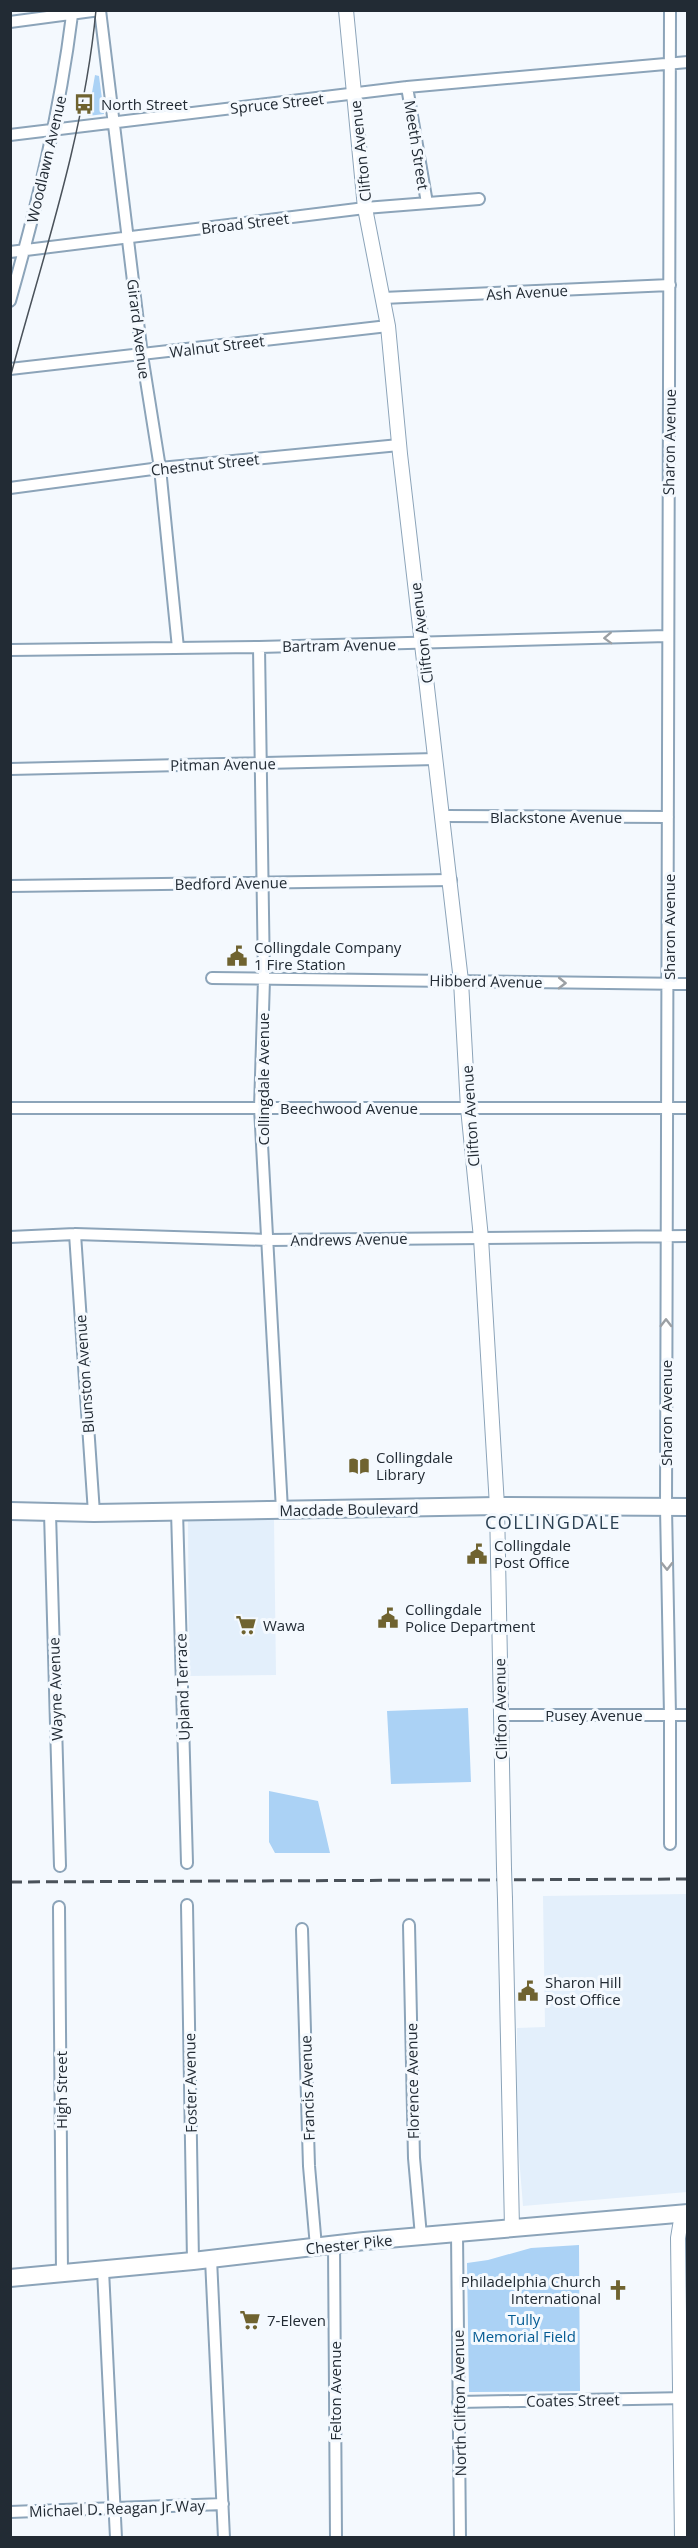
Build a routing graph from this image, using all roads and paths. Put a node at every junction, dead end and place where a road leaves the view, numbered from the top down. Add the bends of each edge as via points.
1 (100, 10) edge
2 (346, 10) edge
3 (670, 10) edge
4 (72, 15) junction
5 (10, 22) edge
6 (671, 62) junction
7 (687, 62) edge
8 (407, 87) junction
9 (354, 95) junction
10 (114, 121) junction
11 (54, 130) junction
12 (10, 135) edge
13 (479, 199) dead end
14 (427, 203) junction
15 (365, 208) junction
16 (128, 238) junction
17 (25, 250) junction
18 (10, 252) edge
19 (670, 285) junction
20 (383, 298) junction
21 (10, 301) edge
22 (388, 326) junction
23 (142, 355) junction
24 (10, 369) edge
25 (399, 445) junction
26 (160, 468) junction
27 (10, 488) edge
28 (667, 636) junction
29 (422, 643) junction
30 (259, 647) junction
31 (178, 648) junction
32 (10, 650) edge
33 (436, 759) junction
34 (259, 763) junction
35 (10, 769) edge
36 (444, 816) junction
37 (668, 817) junction
38 (451, 880) junction
39 (261, 883) junction
40 (10, 886) edge
41 (212, 978) dead end
42 (264, 979) junction
43 (461, 981) junction
44 (687, 984) edge
45 (669, 985) junction
46 (10, 1108) edge
47 (261, 1108) junction
48 (468, 1108) junction
49 (668, 1108) junction
50 (687, 1108) edge
51 (75, 1234) junction
52 (667, 1236) junction
53 (687, 1236) edge
54 (10, 1237) edge
55 (480, 1238) junction
56 (268, 1240) junction
57 (497, 1506) junction
58 (666, 1508) junction
59 (687, 1508) edge
60 (282, 1510) junction
61 (10, 1511) edge
62 (177, 1511) junction
63 (50, 1513) junction
64 (94, 1513) junction
65 (500, 1715) junction
66 (670, 1715) junction
67 (687, 1715) edge
68 (669, 1844) dead end
69 (187, 1863) dead end
70 (60, 1866) dead end
71 (187, 1905) dead end
72 (59, 1907) dead end
73 (409, 1925) dead end
74 (302, 1929) dead end
75 (685, 2213) edge
76 (513, 2228) junction
77 (457, 2233) junction
78 (422, 2236) junction
79 (334, 2245) junction
80 (316, 2247) junction
81 (211, 2259) junction
82 (193, 2261) junction
83 (103, 2270) junction
84 (62, 2273) junction
85 (10, 2278) edge
86 (683, 2398) edge
87 (459, 2402) junction
88 (223, 2504) junction
89 (114, 2508) junction
90 (10, 2512) edge
91 (116, 2538) edge
92 (224, 2538) edge
93 (336, 2538) edge
94 (460, 2538) edge
95 (682, 2538) edge

1 - 4 street
1 - 10 street, Girard Avenue
2 - 9 street, Clifton Avenue
3 - 6 street, Sharon Avenue
4 - 5 street
4 - 11 street, Woodlawn Avenue
6 - 7 street, Spruce Street
6 - 8 street, Spruce Street
6 - 19 street, Sharon Avenue
8 - 9 street, Spruce Street
8 - 14 street, Meeth Street
9 - 10 street, Spruce Street
9 - 15 street, Clifton Avenue
10 - 11 street, Spruce Street
10 - 16 street, Girard Avenue
11 - 12 street, Spruce Street
11 - 17 street, Woodlawn Avenue
13 - 14 street, Broad Street
14 - 15 street, Broad Street
15 - 16 street, Broad Street
15 - 20 street, Clifton Avenue
16 - 17 street, Broad Street
16 - 23 street, Girard Avenue
17 - 18 street, Broad Street
17 - 21 street, Woodlawn Avenue
19 - 20 street, Ash Avenue
19 - 28 street, Sharon Avenue
20 - 22 street, Clifton Avenue
22 - 23 street, Walnut Street
22 - 25 street, Clifton Avenue
23 - 24 street, Walnut Street
23 - 26 street, Girard Avenue
25 - 26 street, Chestnut Street
25 - 29 street, Clifton Avenue
26 - 27 street, Chestnut Street
26 - 31 street, Girard Avenue
28 -> 29 street, Bartram Avenue
28 - 37 street, Sharon Avenue
29 - 30 street, Bartram Avenue
29 - 33 street, Clifton Avenue
30 - 31 street, Bartram Avenue
30 - 34 street, Collingdale Avenue
31 - 32 street, Bartram Avenue
33 - 34 street, Pitman Avenue
33 - 36 street, Clifton Avenue
34 - 35 street, Pitman Avenue
34 - 39 street, Collingdale Avenue
36 - 37 street, Blackstone Avenue
36 - 38 street, Clifton Avenue
37 - 45 street, Sharon Avenue
38 - 39 street, Bedford Avenue
38 - 43 street, Clifton Avenue
39 - 40 street, Bedford Avenue
39 - 42 street, Collingdale Avenue
41 - 42 street, Hibberd Avenue
42 - 43 street, Hibberd Avenue
42 - 47 street, Collingdale Avenue
43 -> 45 street, Hibberd Avenue
43 - 48 street, Clifton Avenue
44 - 45 street, Hibberd Avenue
45 - 49 street, Sharon Avenue
46 - 47 street, Beechwood Avenue
47 - 48 street, Beechwood Avenue
47 - 56 street, Collingdale Avenue
48 - 49 street, Beechwood Avenue
48 - 55 street, Clifton Avenue
49 - 50 street, Beechwood Avenue
49 - 52 street, Sharon Avenue
51 - 54 street, Andrews Avenue
51 - 56 street, Andrews Avenue
51 - 64 street, Blunston Avenue
52 - 53 street, Andrews Avenue
52 - 55 street, Andrews Avenue
58 -> 52 street, Sharon Avenue
55 - 56 street, Andrews Avenue
55 - 57 street, Clifton Avenue
56 - 60 street, Collingdale Avenue
57 - 58 main road, Macdade Boulevard
57 - 60 main road, Macdade Boulevard
57 - 65 street, Clifton Avenue
58 - 59 main road, Macdade Boulevard
58 -> 66 street, Sharon Avenue
60 - 62 main road, Macdade Boulevard
61 - 63 main road, Macdade Boulevard
62 - 64 main road, Macdade Boulevard
62 - 69 street, Upland Terrace
63 - 64 main road, Macdade Boulevard
63 - 70 street, Wayne Avenue
65 - 66 street, Pusey Avenue
65 - 76 street, Clifton Avenue, bridge
66 - 67 street, Pusey Avenue
66 - 68 street, Sharon Avenue
71 - 82 street, Foster Avenue
72 - 84 street, High Street
73 - 78 street, Florence Avenue via 414,2158
74 - 80 street, Francis Avenue via 309,2166
75 - 76 main road, Chester Pike
75 - 86 street via 678,2238
76 - 77 main road, Chester Pike
77 - 78 main road, Chester Pike
77 - 87 street, North Clifton Avenue
78 - 79 main road, Chester Pike
79 - 80 main road, Chester Pike
79 - 93 street, Felton Avenue
80 - 81 main road, Chester Pike
81 - 82 main road, Chester Pike
81 - 88 street
82 - 83 main road, Chester Pike
83 - 84 main road, Chester Pike
83 - 89 street
84 - 85 main road, Chester Pike
86 - 87 street, Coates Street
86 - 95 street
87 - 94 street, North Clifton Avenue
88 - 89 street, Michael D. Reagan Jr Way
88 - 92 street
89 - 90 street, Michael D. Reagan Jr Way
89 - 91 street

